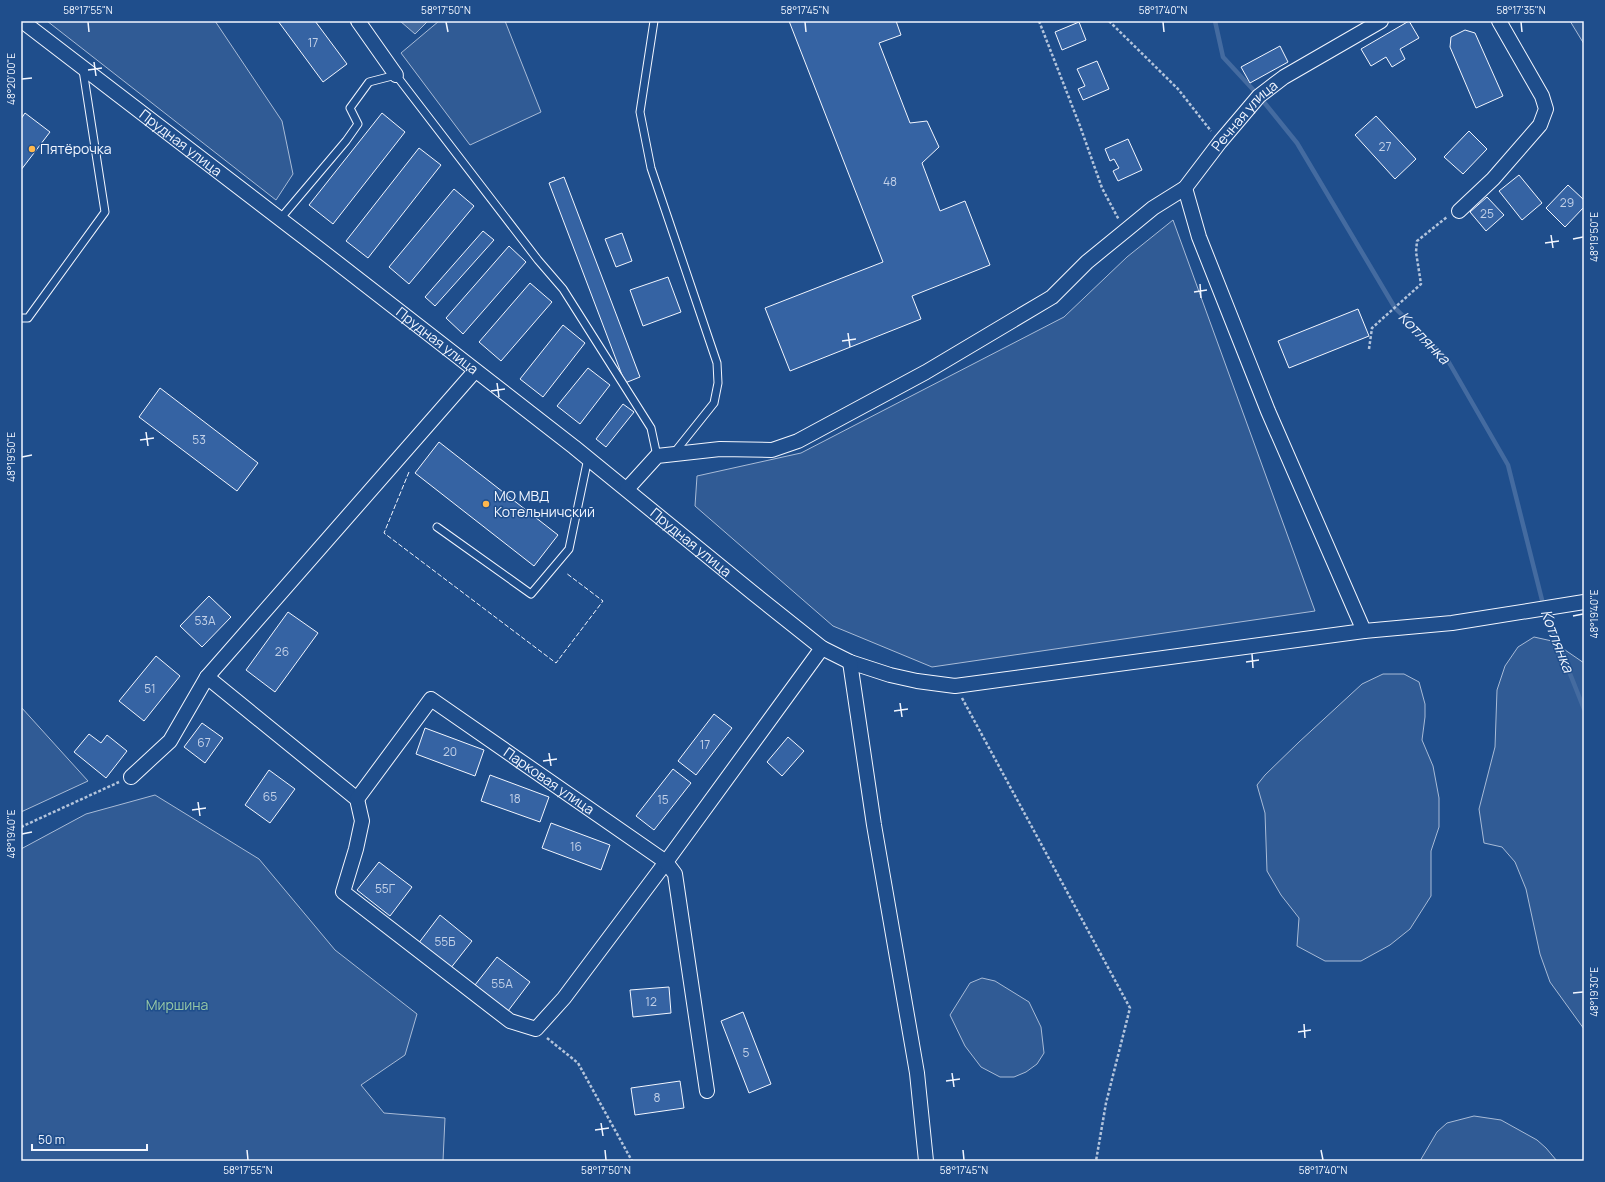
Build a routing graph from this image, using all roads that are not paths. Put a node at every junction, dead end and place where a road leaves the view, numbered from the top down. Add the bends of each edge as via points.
1 (22, 21) edge
2 (358, 21) edge
3 (654, 21) edge
4 (1381, 21) edge
5 (1499, 21) edge
6 (83, 67) junction
7 (396, 75) junction
8 (1185, 188) junction
9 (1459, 211) road end
10 (280, 219) junction
11 (21, 318) edge
12 (475, 371) junction
13 (673, 454) junction
14 (657, 456) junction
15 (588, 458) junction
16 (627, 490) junction
17 (437, 527) dead end
18 (1584, 602) edge
19 (1364, 631) junction
20 (822, 648) junction
21 (850, 662) junction
22 (207, 677) junction
23 (132, 776) road end
24 (357, 799) junction
25 (666, 862) junction
26 (708, 1091) dead end
27 (926, 1161) edge

1 - 6 street, Прудная улица
2 - 7 street
3 - 13 lane via 640,112 651,168 717,363 718,383 714,403
4 - 8 street, Речная улица via 1259,96
5 - 9 street via 1542,96 1546,109 1540,125 1493,179
6 - 10 street, Прудная улица
6 - 11 lane via 105,212 28,318
7 - 10 lane via 369,82 350,108 358,124
7 - 14 lane via 563,289 651,428
8 - 13 street, Речная улица via 1125,230 1087,262 1052,297 926,372 798,441 772,450 720,449
8 - 19 street via 1199,237 1262,396
10 - 12 street, Прудная улица
12 - 15 street, Прудная улица
12 - 22 street
13 - 14 street, Речная улица
14 - 16 street
15 - 16 street, Прудная улица
15 - 17 lane via 569,549 531,594
16 - 20 street, Прудная улица
18 - 19 street, Прудная улица via 1452,623
19 - 21 street, Прудная улица via 955,686 890,675
20 - 21 street, Прудная улица
20 - 25 street
21 - 27 street via 874,825 917,1073
22 - 23 street via 170,741
22 - 24 street
24 - 25 street, Парковая улица via 431,699
24 - 25 street via 362,821 343,892 510,1021 536,1030 564,998
25 - 26 street, Парковая улица via 676,874

